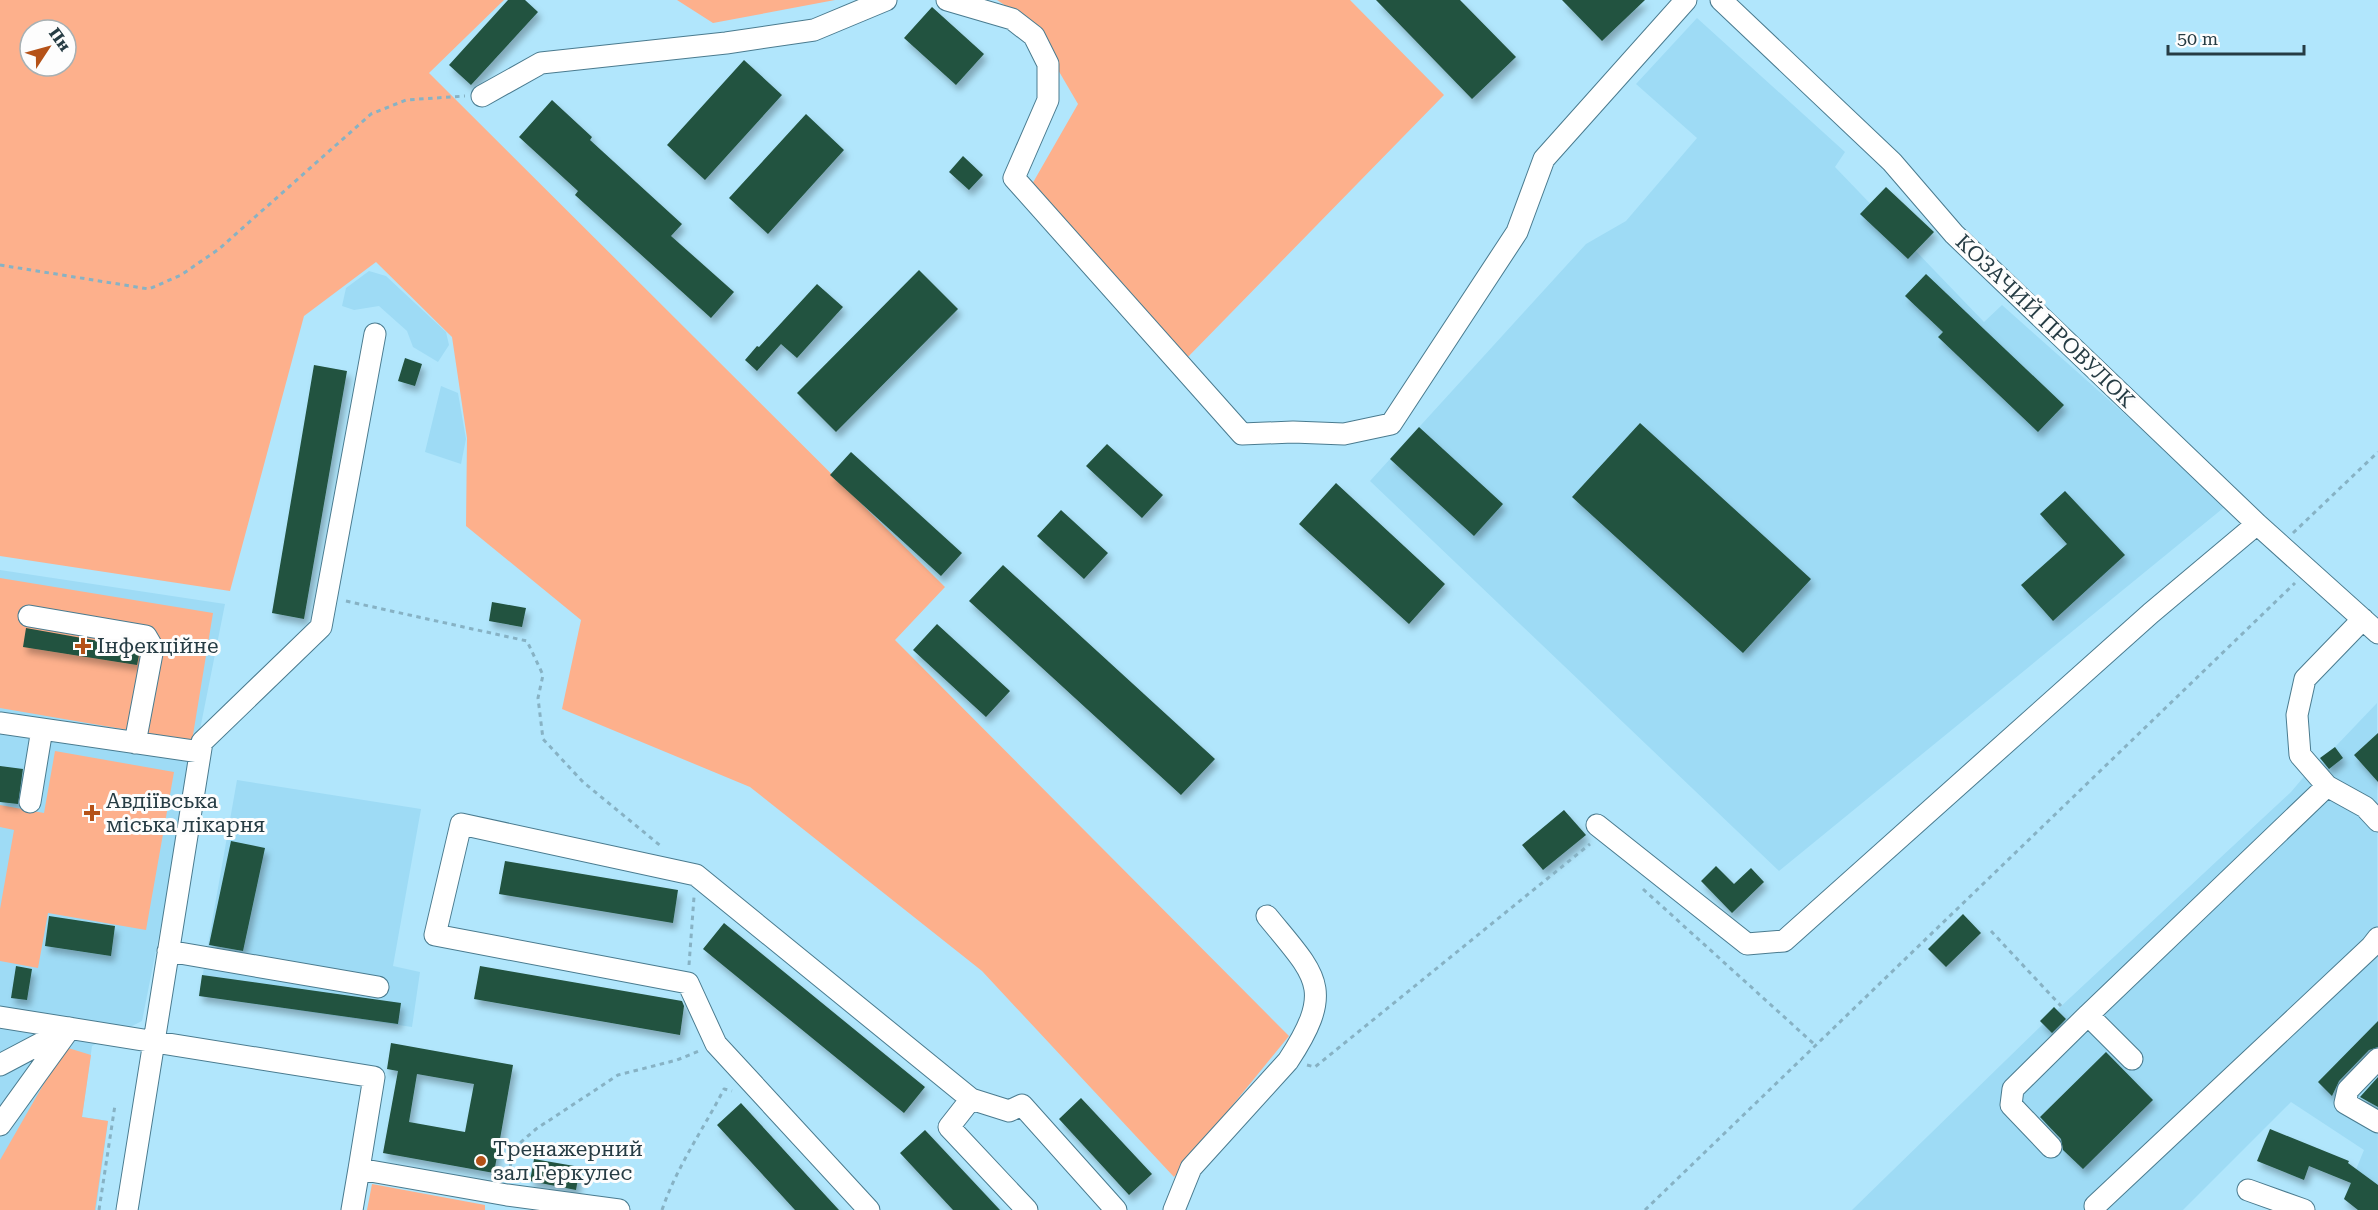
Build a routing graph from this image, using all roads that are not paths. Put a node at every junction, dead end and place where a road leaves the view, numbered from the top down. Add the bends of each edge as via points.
1 (886, 0) edge
2 (947, 0) edge
3 (1686, 0) edge
4 (1721, 0) edge
5 (482, 96) road end
6 (375, 334) dead end
7 (2257, 524) junction
8 (29, 616) dead end
9 (2371, 626) edge
10 (0, 723) edge
11 (42, 729) junction
12 (135, 743) junction
13 (200, 752) junction
14 (2327, 786) junction
15 (30, 802) dead end
16 (2378, 821) edge
17 (1594, 834) road end
18 (1267, 916) dead end
19 (2378, 938) edge
20 (168, 951) junction
21 (378, 987) dead end
22 (2088, 1015) junction
23 (0, 1017) edge
24 (70, 1028) junction
25 (154, 1041) junction
26 (2132, 1059) dead end
27 (2378, 1059) edge
28 (0, 1065) edge
29 (971, 1099) junction
30 (2378, 1122) edge
31 (0, 1125) edge
32 (2051, 1147) dead end
33 (359, 1170) junction
34 (2248, 1190) dead end
35 (505, 1202) edge
36 (2095, 1206) dead end
37 (127, 1210) edge
38 (352, 1210) edge
39 (620, 1210) edge
40 (869, 1210) edge
41 (1027, 1210) edge
42 (1116, 1210) edge
43 (1174, 1210) edge
44 (2304, 1210) edge

1 - 5 street via 814,30 726,44 541,63
2 - 3 street via 1012,19 1034,36 1048,64 1048,100 1014,178 1242,435 1344,434 1391,424 1517,232 1544,159
4 - 7 street, КОЗАЧИЙ ПРОВУЛОК via 1892,162 1954,234
6 - 13 street via 321,627 202,742
7 - 9 street, КОЗАЧИЙ ПРОВУЛОК
7 - 17 street via 2151,613 1784,941 1747,944
8 - 12 street via 147,636 153,648
9 - 14 street via 2305,679 2297,715 2300,755
10 - 11 street
11 - 12 street
11 - 15 street
12 - 13 street
13 - 20 street
14 - 16 street via 2365,807
14 - 22 street
18 - 43 street via 1307,966 1315,984 1316,1008 1288,1061 1191,1168
19 - 36 street
20 - 21 street
20 - 25 street
22 - 26 street
22 - 32 street via 2013,1089 2011,1105
23 - 24 street
24 - 25 street
24 - 28 street
24 - 31 street
25 - 33 street via 374,1077
25 - 37 street
27 - 30 street via 2348,1090 2345,1103
29 - 40 street via 696,875 462,825 435,935 688,983 716,1044
29 - 41 street via 949,1127
29 - 42 street via 1009,1111 1022,1105
33 - 35 street
33 - 38 street
34 - 44 street
35 - 39 street

